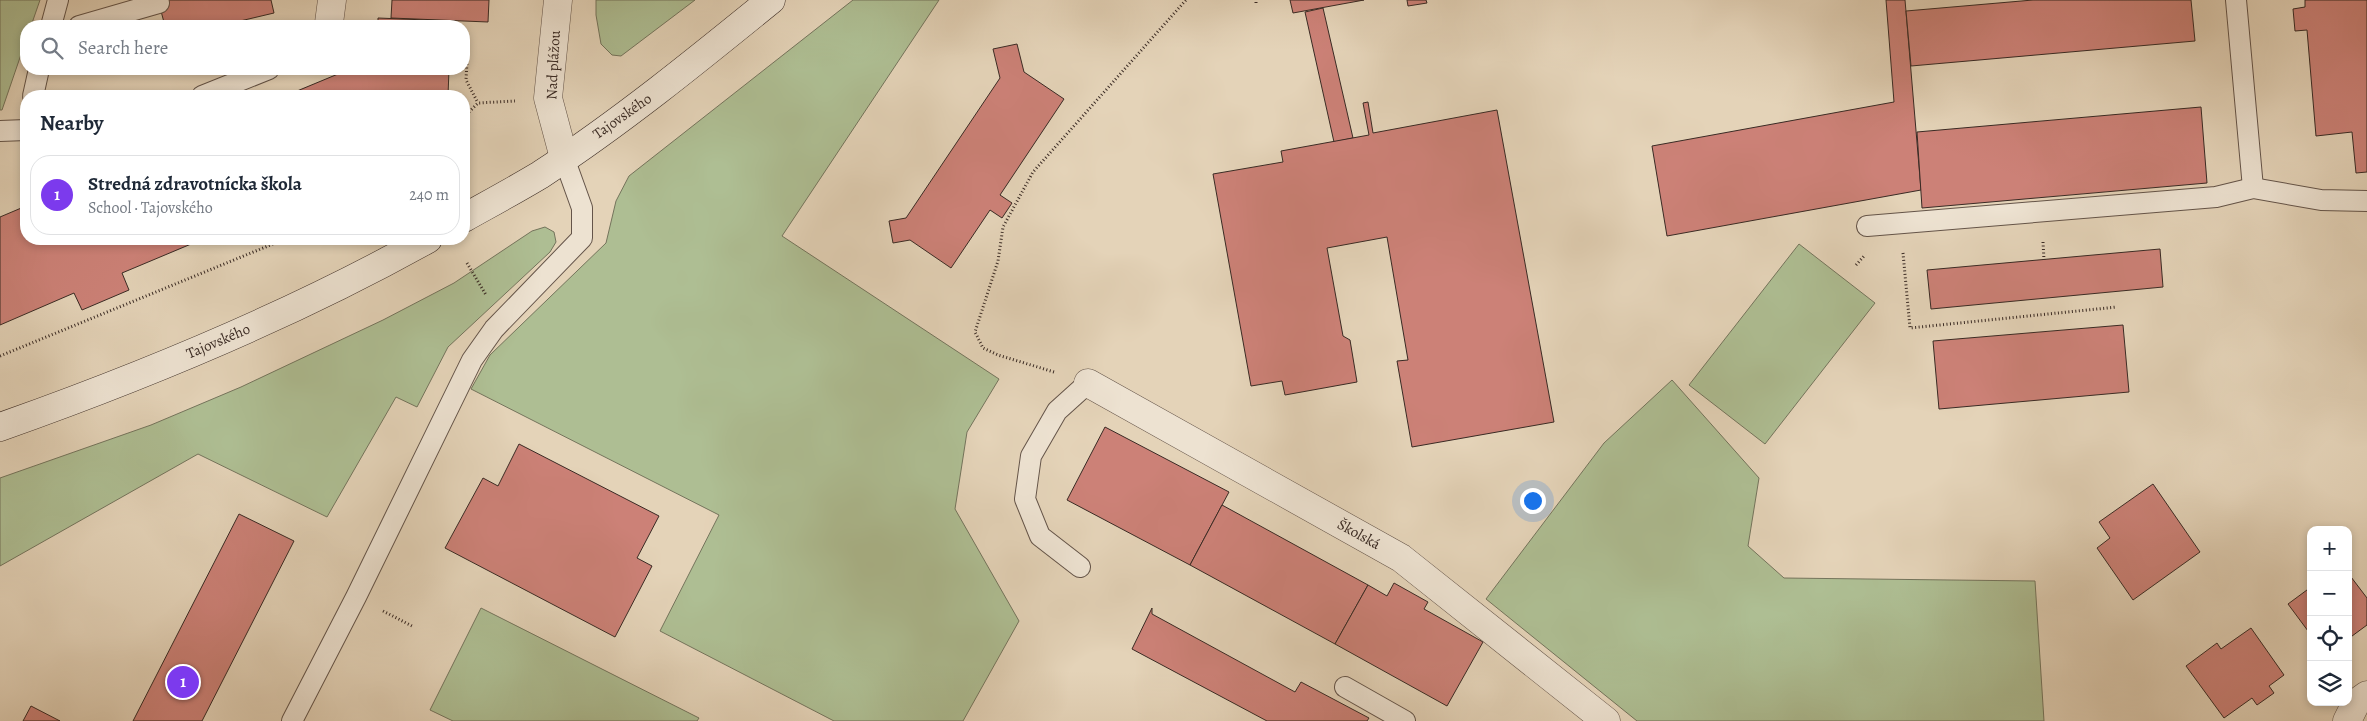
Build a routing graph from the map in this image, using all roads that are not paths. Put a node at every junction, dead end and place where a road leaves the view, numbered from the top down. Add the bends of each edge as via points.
1 (58, 0) edge
2 (558, 0) edge
3 (771, 0) edge
4 (2236, 0) edge
5 (159, 3) dead end
6 (53, 20) edge
7 (100, 20) edge
8 (37, 75) edge
9 (254, 75) edge
10 (34, 90) edge
11 (217, 90) edge
12 (20, 130) edge
13 (0, 131) edge
14 (564, 158) junction
15 (2253, 188) junction
16 (2367, 201) edge
17 (470, 215) edge
18 (1867, 226) dead end
19 (416, 245) edge
20 (1088, 383) joint
21 (0, 427) edge
22 (1080, 567) dead end
23 (1344, 687) dead end
24 (2367, 695) edge
25 (292, 721) edge
26 (1405, 721) edge
27 (1606, 721) edge
28 (2347, 721) edge

1 - 6 lane
2 - 14 main road, Nad plážou via 548,98
3 - 14 main road, Tajovského via 663,87
4 - 15 lane
5 - 7 lane
8 - 10 lane
9 - 11 lane
12 - 13 lane
14 - 17 main road, Tajovského
14 - 25 lane via 582,208 582,238 494,329 477,351
15 - 16 lane via 2321,200
15 - 18 lane via 2216,197
19 - 21 main road, Tajovského via 285,312 135,376
20 - 22 lane via 1057,411 1031,456 1025,499 1040,536
20 - 27 main road, Školská via 1401,558
23 - 26 lane
24 - 28 main road via 2356,703

